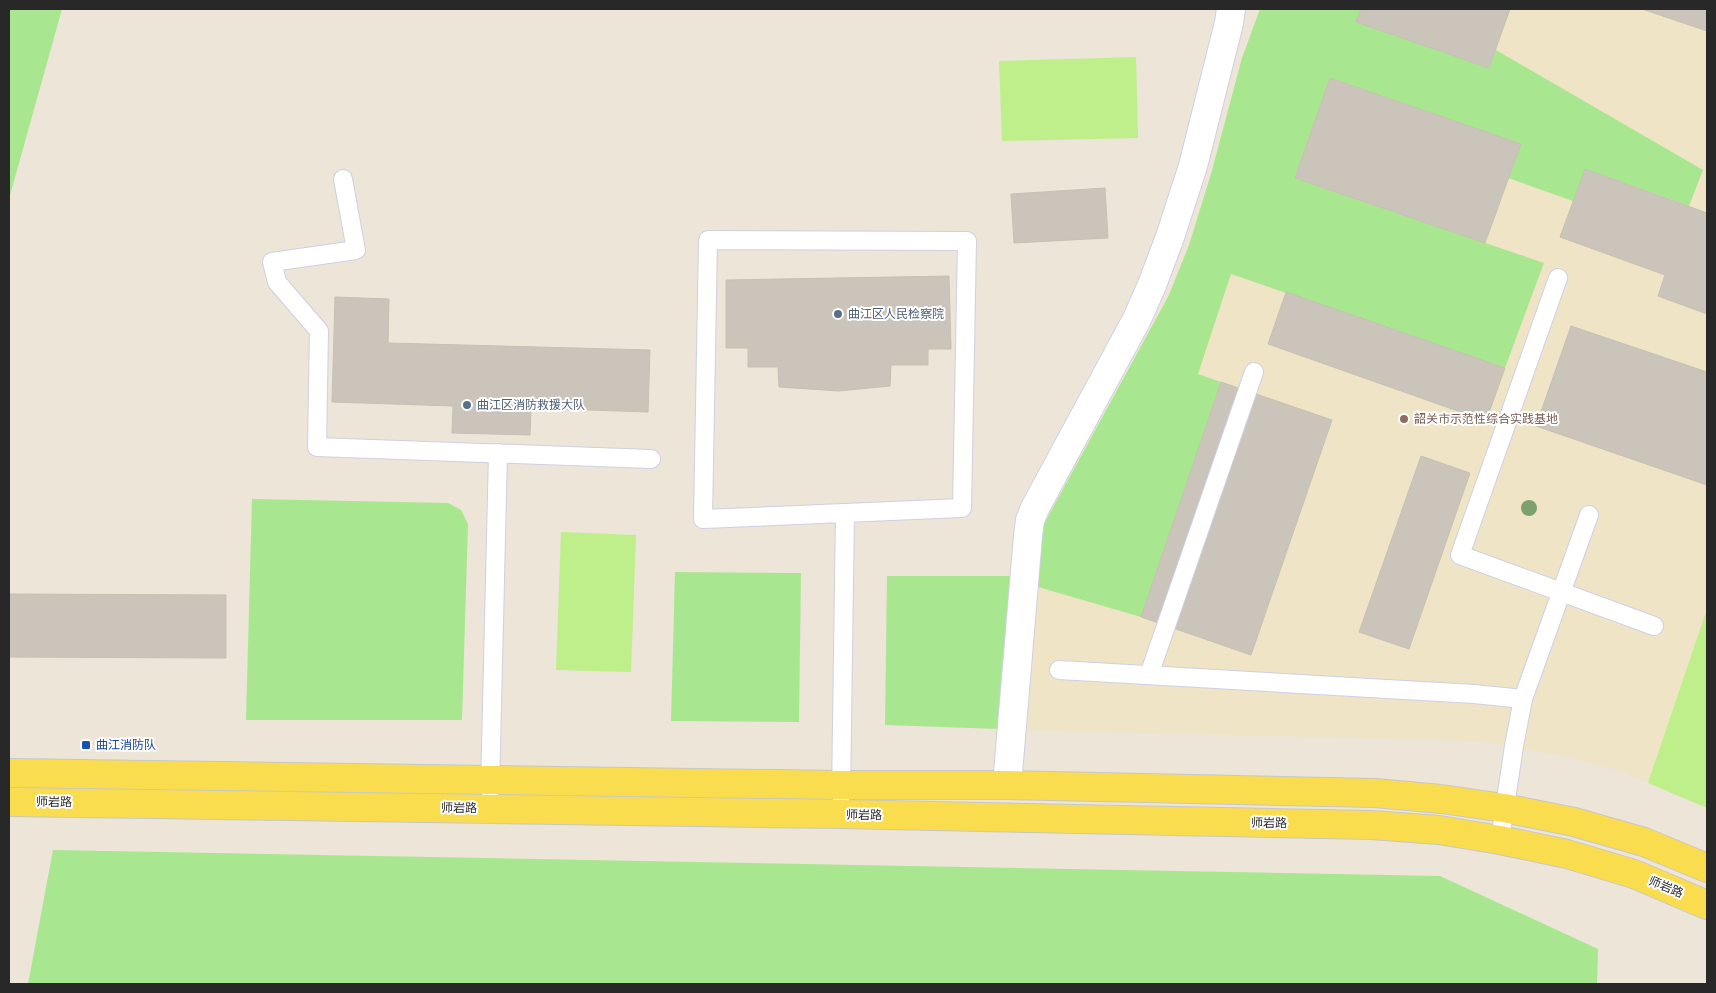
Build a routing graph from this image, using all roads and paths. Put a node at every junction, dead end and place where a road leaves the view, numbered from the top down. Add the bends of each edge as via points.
1 (1230, 9) edge
2 (344, 179) dead end
3 (1558, 278) dead end
4 (1254, 372) dead end
5 (498, 454) junction
6 (651, 459) dead end
7 (845, 513) junction
8 (1589, 515) dead end
9 (1561, 592) junction
10 (1654, 626) dead end
11 (1060, 670) dead end
12 (1149, 675) junction
13 (1522, 699) junction
14 (9, 773) edge
15 (490, 779) junction
16 (841, 785) junction
17 (1007, 785) junction
18 (9, 802) edge
19 (489, 808) junction
20 (1504, 808) junction
21 (840, 814) junction
22 (1500, 840) junction
23 (1707, 868) edge
24 (1707, 905) edge

1 - 17 street via 1193,166 1152,285 1030,520
2 - 5 lane via 356,250 272,262 277,282 319,331 317,447
3 - 9 lane via 1460,555
4 - 12 lane
5 - 6 lane
5 - 15 lane
7 - 7 lane via 962,508 967,241 708,240 703,519
7 - 16 lane
8 - 9 lane
9 - 10 lane
9 - 13 lane
11 - 12 lane
12 - 13 lane
13 - 20 lane
14 - 15 main road
15 - 16 main road
15 - 19 lane
16 - 17 main road
16 - 21 lane
17 - 20 main road via 1375,793
18 - 19 main road, 师岩路
19 - 21 main road, 师岩路
20 - 22 lane
20 - 23 main road via 1574,822 1644,842
21 - 22 main road, 师岩路 via 1372,825 1439,830
22 - 24 main road, 师岩路 via 1567,854 1634,874

